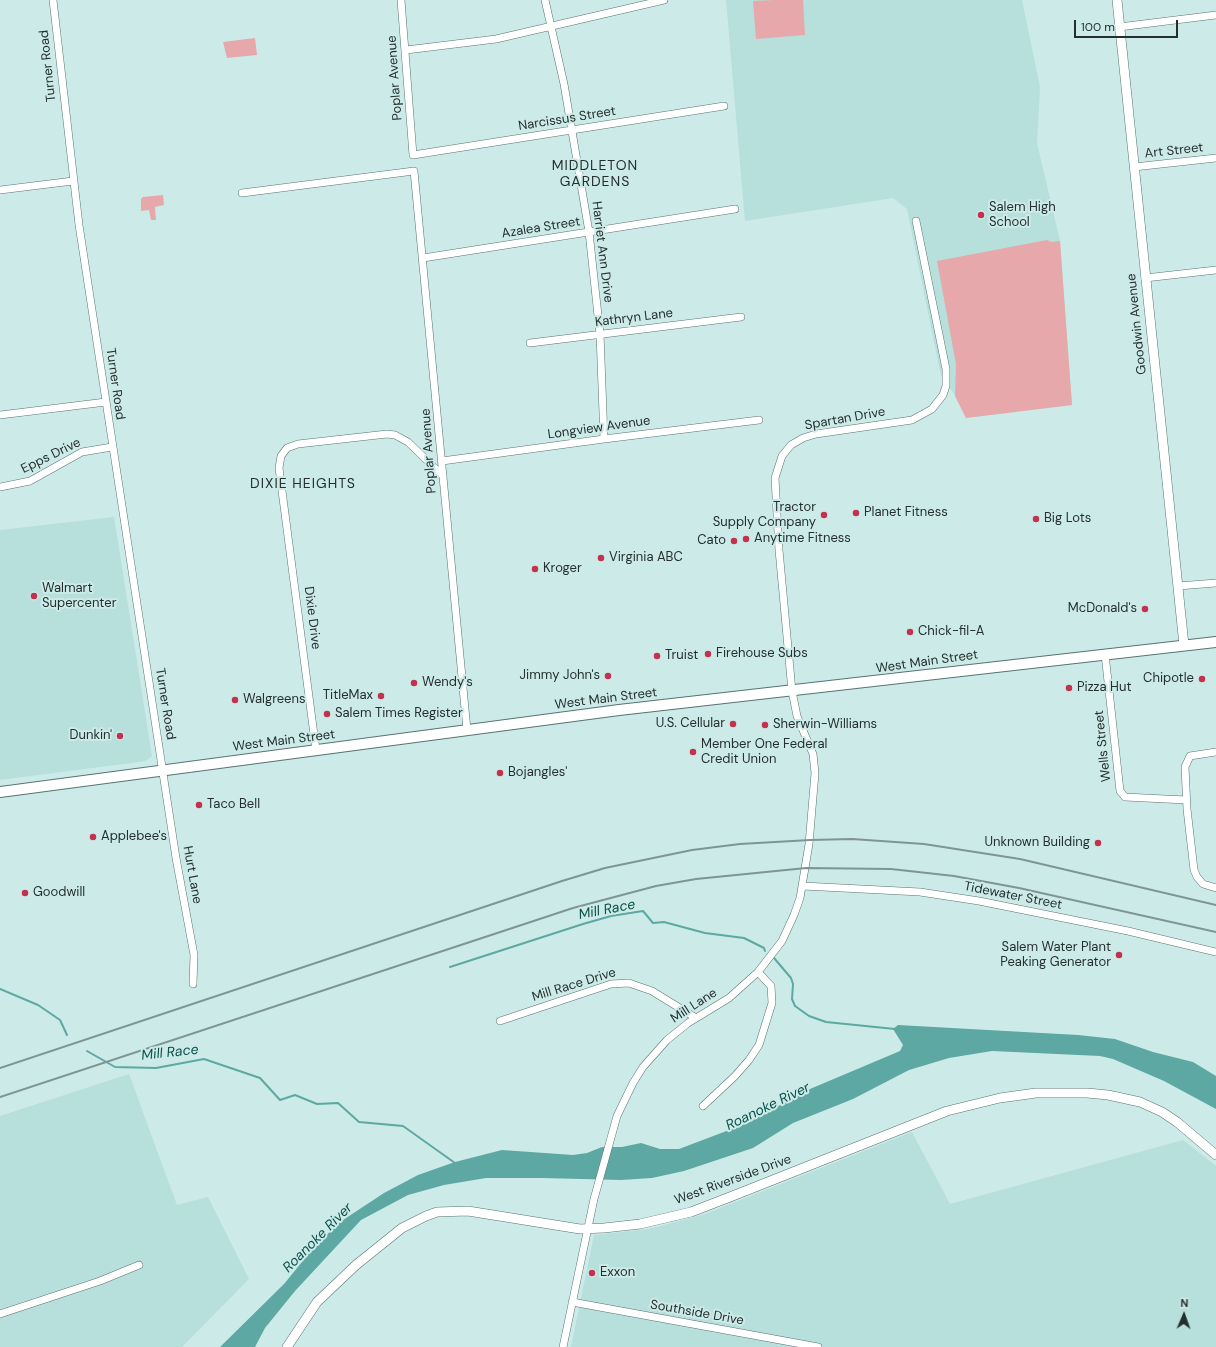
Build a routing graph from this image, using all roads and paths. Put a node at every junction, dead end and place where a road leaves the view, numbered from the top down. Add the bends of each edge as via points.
1 (53, 0) edge
2 (401, 0) edge
3 (545, 0) edge
4 (664, 0) edge
5 (1116, 0) edge
6 (1216, 15) edge
7 (552, 26) junction
8 (1119, 27) junction
9 (406, 50) junction
10 (724, 106) dead end
11 (572, 130) junction
12 (413, 155) joint
13 (1216, 158) edge
14 (1134, 167) junction
15 (74, 180) junction
16 (0, 190) edge
17 (242, 193) dead end
18 (734, 210) dead end
19 (916, 221) dead end
20 (589, 232) junction
21 (423, 258) junction
22 (1216, 270) edge
23 (1145, 278) junction
24 (741, 317) dead end
25 (600, 334) junction
26 (530, 343) dead end
27 (106, 402) junction
28 (0, 415) edge
29 (759, 420) dead end
30 (604, 439) junction
31 (112, 446) junction
32 (442, 461) junction
33 (443, 476) junction
34 (0, 487) edge
35 (1216, 582) edge
36 (1178, 586) junction
37 (1216, 642) edge
38 (1184, 645) junction
39 (1105, 654) junction
40 (792, 691) junction
41 (467, 730) junction
42 (316, 750) junction
43 (1216, 752) edge
44 (163, 770) junction
45 (0, 792) edge
46 (1186, 800) junction
47 (803, 886) junction
48 (1216, 888) edge
49 (1216, 952) edge
50 (758, 972) junction
51 (193, 984) dead end
52 (696, 1018) junction
53 (500, 1021) dead end
54 (703, 1106) dead end
55 (1216, 1155) edge
56 (588, 1229) junction
57 (139, 1265) dead end
58 (572, 1302) junction
59 (0, 1314) edge
60 (287, 1347) edge
61 (563, 1347) edge
62 (818, 1347) edge

1 - 15 street, Turner Road
2 - 9 street, Poplar Avenue
3 - 7 street, Harriet Ann Drive
4 - 7 street
5 - 8 street, Goodwin Avenue
6 - 8 street
7 - 9 street via 496,39
7 - 11 street, Harriet Ann Drive
8 - 14 street, Goodwin Avenue
9 - 12 street, Poplar Avenue
10 - 11 street, Narcissus Street
11 - 12 street, Narcissus Street
11 - 20 street, Harriet Ann Drive
13 - 14 street, Art Street
14 - 23 street, Goodwin Avenue
15 - 16 street
15 - 27 street, Turner Road
17 - 21 street, Poplar Avenue via 414,171
18 - 20 street, Azalea Street
19 - 40 street, Spartan Drive via 946,368 946,386 932,409 912,420 816,434 803,438 786,450 775,478
20 - 21 street, Azalea Street
20 - 25 street, Harriet Ann Drive
21 - 32 street, Poplar Avenue
22 - 23 street
23 - 36 street, Goodwin Avenue
24 - 25 street, Kathryn Lane
25 - 26 street, Kathryn Lane
25 - 30 street, Harriet Ann Drive
27 - 28 street
27 - 31 street, Turner Road
29 - 30 street, Longview Avenue
30 - 32 street, Longview Avenue
31 - 34 street, Epps Drive via 82,452 30,481
31 - 44 street, Turner Road
32 - 33 street, Poplar Avenue
33 - 41 street, Poplar Avenue
33 - 42 street, Dixie Drive via 403,438 387,434 298,444 283,452 279,462
35 - 36 street
36 - 38 street, Goodwin Avenue
37 - 38 main road, West Main Street
38 - 39 main road, West Main Street
39 - 40 main road, West Main Street
39 - 46 street, Wells Street via 1120,791 1126,797
40 - 41 main road, West Main Street
40 - 47 street, Mill Lane via 797,716 813,754 815,768 810,840
41 - 42 main road, West Main Street
42 - 44 main road, West Main Street
43 - 46 street via 1188,758 1185,767
44 - 45 main road, West Main Street
44 - 51 street, Hurt Lane via 194,955
46 - 48 street via 1194,870 1203,884
47 - 49 street, Tidewater Street via 920,892 979,901 1128,931
47 - 50 street, Mill Lane via 789,928
50 - 52 street, Mill Lane via 729,998
50 - 54 street via 770,986 772,1003 759,1045 750,1060
52 - 53 street, Mill Race Drive via 652,991 629,982 611,984
52 - 56 street, Mill Lane via 667,1040 643,1067 625,1097 609,1144
55 - 56 street, West Riverside Drive via 1177,1122 1140,1102 1087,1093 1036,1093 980,1102 947,1111 691,1212 640,1224
56 - 58 street, Mill Lane
56 - 60 street, West Riverside Drive via 468,1211 449,1210 426,1216 402,1228 382,1243 332,1287 305,1319
57 - 59 street via 100,1281
58 - 61 street, Mill Lane
58 - 62 street, Southside Drive

